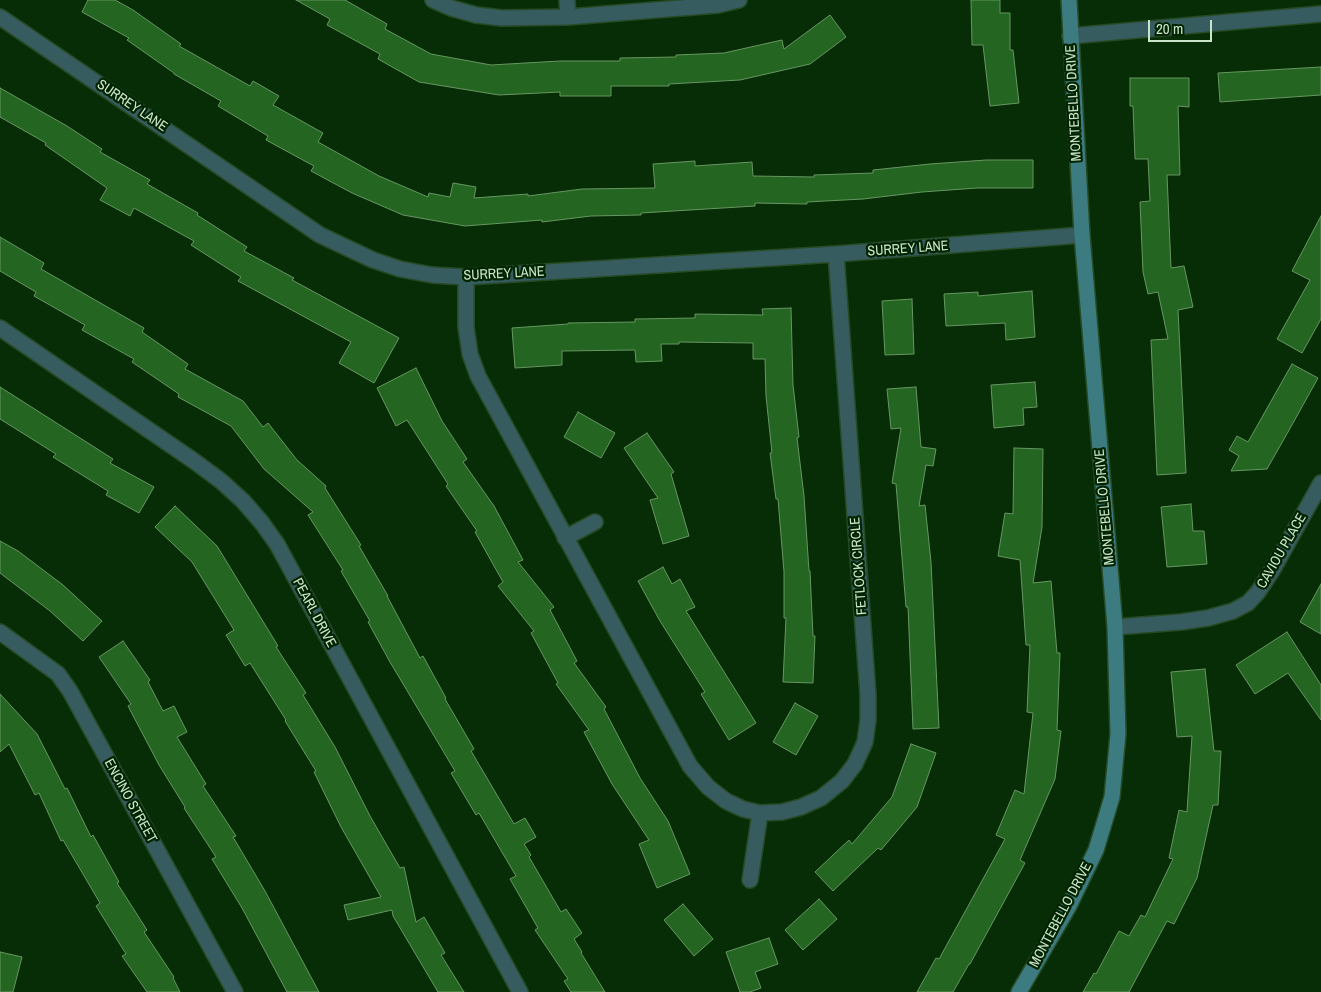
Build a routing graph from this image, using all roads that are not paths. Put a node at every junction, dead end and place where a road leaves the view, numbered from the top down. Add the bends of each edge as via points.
1 (433, 0) edge
2 (567, 0) edge
3 (739, 0) edge
4 (1069, 0) edge
5 (1321, 14) edge
6 (0, 16) edge
7 (568, 17) junction
8 (1070, 36) junction
9 (1082, 235) junction
10 (836, 254) junction
11 (466, 277) junction
12 (0, 328) edge
13 (1321, 483) edge
14 (595, 522) dead end
15 (566, 538) junction
16 (1115, 627) junction
17 (0, 632) edge
18 (760, 813) junction
19 (750, 880) dead end
20 (235, 992) edge
21 (520, 992) edge
22 (1020, 992) edge

1 - 7 street via 476,15
2 - 7 street
3 - 7 street via 718,5
4 - 8 street, MONTEBELLO DRIVE
5 - 8 street
6 - 11 street, SURREY LANE via 320,235 400,269 432,276
8 - 9 street, MONTEBELLO DRIVE
9 - 10 street, SURREY LANE
9 - 16 street, MONTEBELLO DRIVE
10 - 11 street, SURREY LANE
10 - 18 street, FETLOCK CIRCLE via 868,720 865,742 855,764 842,781 821,798 801,807
11 - 15 street, FETLOCK CIRCLE via 466,327 470,354 478,376
12 - 21 street, PEARL DRIVE via 221,481 262,524 282,553
13 - 16 street, CAVIOU PLACE via 1273,569 1248,603 1208,618
14 - 15 street
15 - 18 street, FETLOCK CIRCLE via 690,766 726,802
16 - 22 street, MONTEBELLO DRIVE via 1118,734 1112,797 1096,850 1069,906
17 - 20 street, ENCINO STREET via 58,674 70,691
18 - 19 street

